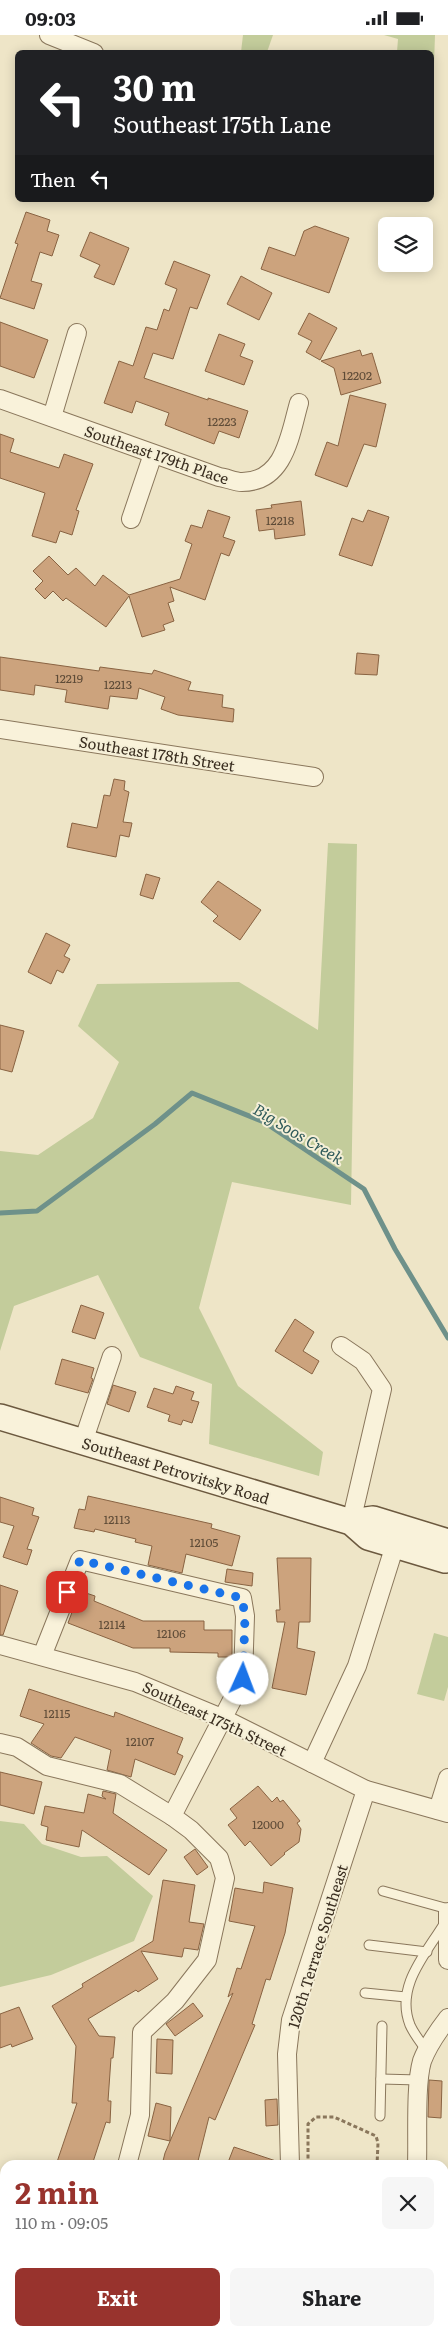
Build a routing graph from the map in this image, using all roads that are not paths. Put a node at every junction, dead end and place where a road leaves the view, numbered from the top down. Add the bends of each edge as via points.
1 (49, 35) edge
2 (86, 50) edge
3 (77, 333) dead end
4 (0, 399) edge
5 (299, 403) dead end
6 (52, 417) junction
7 (153, 454) junction
8 (131, 519) dead end
9 (0, 729) edge
10 (314, 777) dead end
11 (341, 1346) dead end
12 (112, 1356) dead end
13 (0, 1417) edge
14 (83, 1442) junction
15 (351, 1523) junction
16 (448, 1542) edge
17 (394, 1545) junction
18 (448, 1559) edge
19 (1, 1649) edge
20 (42, 1656) junction
21 (224, 1719) junction
22 (0, 1743) edge
23 (312, 1763) junction
24 (448, 1779) edge
25 (366, 1790) junction
26 (443, 1811) edge
27 (172, 1816) junction
28 (383, 1891) dead end
29 (448, 1914) edge
30 (368, 1945) dead end
31 (427, 1952) junction
32 (448, 1961) edge
33 (365, 1993) dead end
34 (406, 1997) junction
35 (448, 2018) edge
36 (382, 2026) dead end
37 (427, 2051) junction
38 (381, 2079) junction
39 (419, 2080) junction
40 (380, 2116) dead end
41 (129, 2160) edge
42 (290, 2160) edge
43 (417, 2160) edge

1 - 2 street
3 - 6 street
4 - 6 street, Southeast 179th Place
5 - 7 street, Southeast 179th Place via 285,454 277,467 263,477 243,482 219,477
6 - 7 street, Southeast 179th Place
7 - 8 street
9 - 10 street, Southeast 178th Street
11 - 15 street via 363,1361 382,1389
12 - 14 street
13 - 14 main road, Southeast Petrovitsky Road
14 - 15 main road, Southeast Petrovitsky Road
15 - 16 main road, Southeast Petrovitsky Road via 373,1519
15 - 17 main road, Southeast Petrovitsky Road via 368,1537
17 - 18 main road, Southeast Petrovitsky Road
17 - 23 street via 357,1666
19 - 20 street, Southeast 175th Street
20 - 21 street, Southeast 175th Street via 135,1682
20 - 21 street via 80,1560 242,1598 245,1616 243,1679
21 - 23 street, Southeast 175th Street
21 - 27 street
22 - 27 street via 17,1747 48,1766 120,1783
23 - 25 street, Southeast 175th Street
24 - 26 street
25 - 26 street, Southeast 175th Street
25 - 42 street, 120th Terrace Southeast via 291,2020 287,2054
27 - 41 street via 192,1830 219,1859 225,1878 207,1960 175,2001 142,2032 140,2115
28 - 29 lane
29 - 31 lane
29 - 32 street
30 - 31 lane
31 - 34 lane via 411,1979
33 - 34 lane
34 - 37 lane via 410,2026
35 - 37 street
36 - 38 lane
37 - 39 street
38 - 39 lane
38 - 40 lane
39 - 43 street

